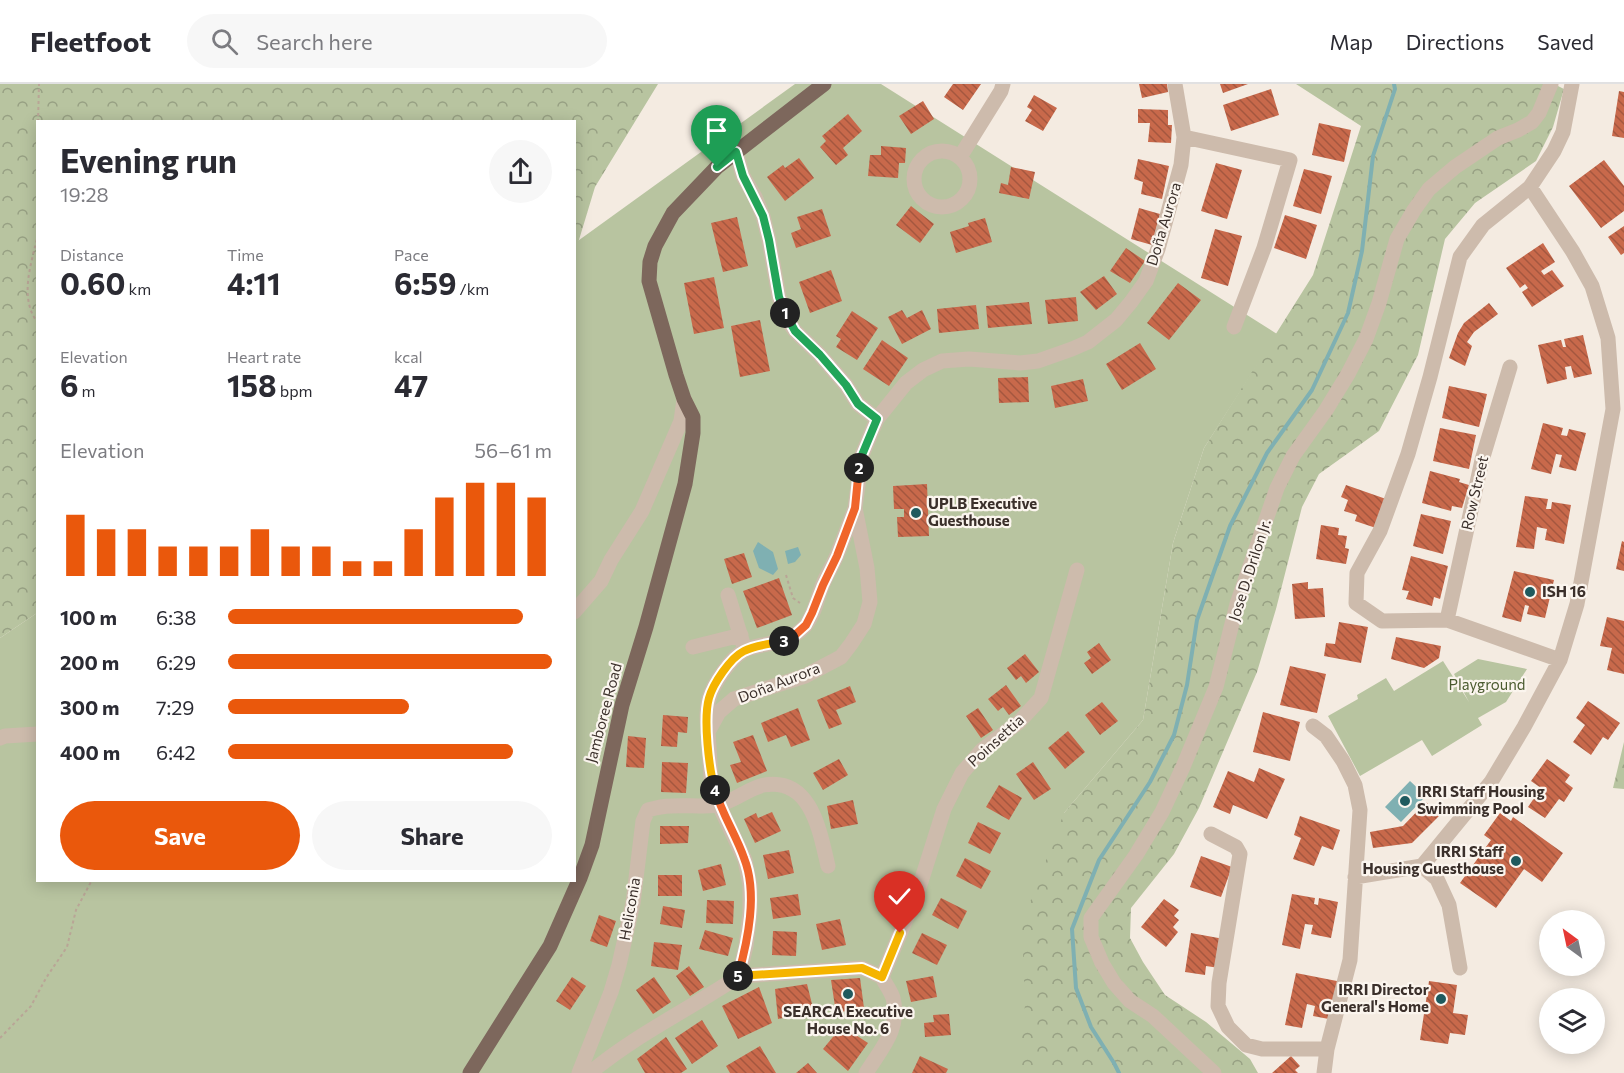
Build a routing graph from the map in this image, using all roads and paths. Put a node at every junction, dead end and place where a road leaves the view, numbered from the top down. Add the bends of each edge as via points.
1 (39, 84) edge
2 (824, 84) edge
3 (1003, 84) edge
4 (1175, 84) edge
5 (1551, 84) edge
6 (1572, 84) edge
7 (38, 120) edge
8 (1184, 137) junction
9 (736, 152) junction
10 (960, 157) dead end
11 (1530, 187) junction
12 (36, 243) edge
13 (36, 321) edge
14 (1234, 327) dead end
15 (1510, 367) dead end
16 (684, 399) junction
17 (877, 419) junction
18 (855, 508) junction
19 (1077, 570) dead end
20 (786, 574) dead end
21 (728, 595) dead end
22 (793, 598) dead end
23 (576, 610) edge
24 (1447, 620) junction
25 (743, 643) junction
26 (693, 647) dead end
27 (1560, 660) junction
28 (1313, 726) dead end
29 (708, 732) junction
30 (36, 734) edge
31 (0, 738) edge
32 (719, 804) junction
33 (1211, 834) dead end
34 (828, 866) dead end
35 (1422, 866) junction
36 (1355, 877) junction
37 (91, 882) edge
38 (1460, 968) dead end
39 (738, 976) junction
40 (882, 977) junction
41 (0, 1038) edge
42 (1327, 1049) junction
43 (470, 1073) edge
44 (579, 1073) edge
45 (590, 1073) edge
46 (866, 1073) edge
47 (1214, 1073) edge
48 (1324, 1073) edge

1 - 7 path
2 - 9 main road, Jamboree Road
3 - 10 street
4 - 8 street, Doña Aurora
5 - 47 street, Jose D. Drilon Jr. via 1532,122 1498,138 1429,189 1396,239 1366,339 1277,488 1237,604 1216,687 1183,766 1136,855 1091,918 1091,937 1114,983
6 - 11 street via 1563,132
8 - 14 street via 1290,160 1264,248
8 - 17 street, Doña Aurora via 1181,165 1158,249 1146,281 1116,320 1088,342 1038,361 942,361 906,383
9 - 16 main road, Jamboree Road via 673,213 650,262 649,281
9 - 17 street via 763,216 779,297 788,321 846,385 858,404
11 - 24 street via 1483,225 1460,257 1408,454 1380,531 1357,573 1356,603 1382,621
11 - 27 street via 1592,286 1608,338 1613,409 1577,604
12 - 13 path via 27,282 31,315
15 - 24 street, Row Street via 1482,460
16 - 23 street via 681,421 642,511 601,581
16 - 43 main road, Jamboree Road via 693,417 684,484 622,705 592,845 550,946
17 - 18 street, Doña Aurora via 862,455
18 - 25 street via 806,625 785,641
18 - 29 street, Doña Aurora via 870,602 864,624 851,644 841,657 805,676 734,699 719,712
19 - 40 street, Poinsettia via 1041,698 962,773 944,809 919,888
20 - 22 path
21 - 25 street
24 - 27 street
25 - 26 street
25 - 29 street via 709,698
27 - 35 street via 1491,782
28 - 36 street via 1326,736 1355,785 1360,810
29 - 32 street via 711,778
30 - 31 street
32 - 34 street via 764,786 794,789 817,822
32 - 39 street via 746,860 750,885 746,946
32 - 44 street, Heliconia via 648,810 619,965
33 - 42 street via 1236,847 1240,854 1219,983 1218,1006 1228,1028 1246,1045 1262,1049
35 - 36 street
35 - 38 street via 1437,879 1449,905
36 - 42 street via 1350,960
37 - 41 path via 76,910 67,947 31,1006
39 - 40 street via 862,968
39 - 45 street
40 - 46 street via 893,998 893,1029
42 - 48 street

